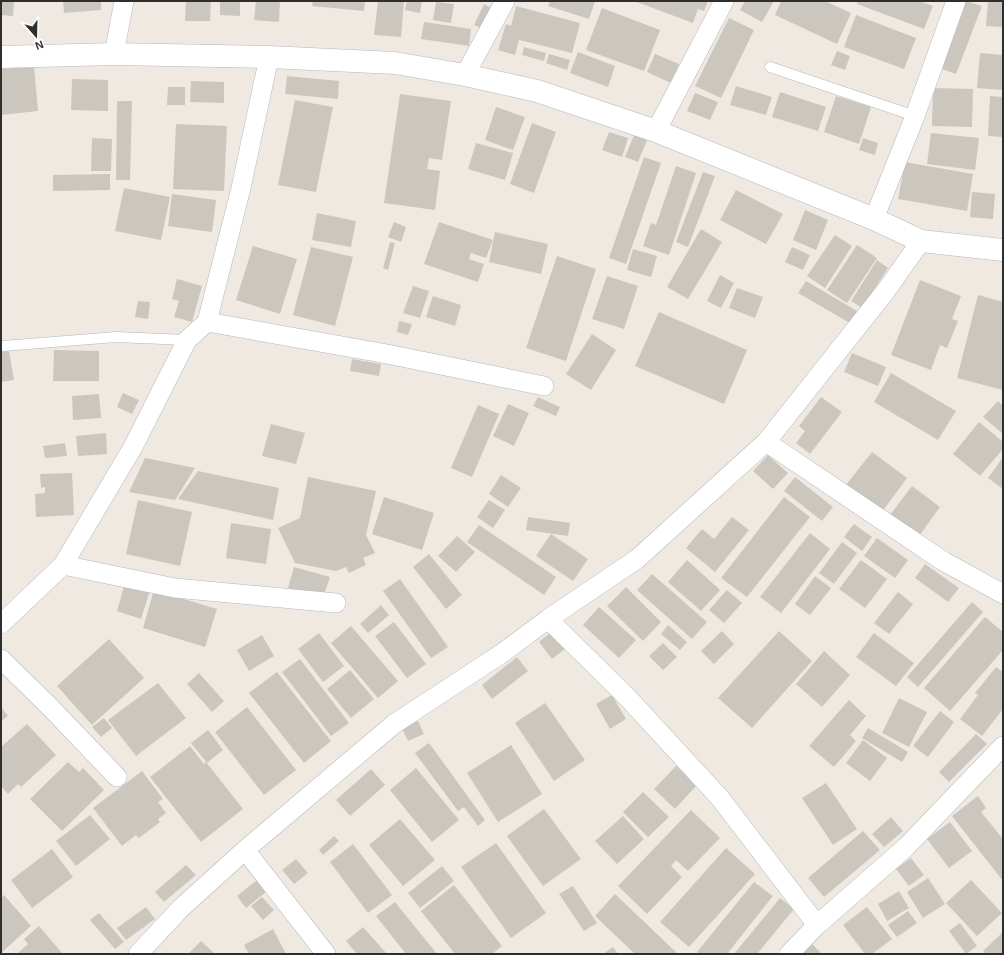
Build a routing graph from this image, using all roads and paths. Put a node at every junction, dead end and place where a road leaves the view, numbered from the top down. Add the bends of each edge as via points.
1 (124, 1) edge
2 (505, 1) edge
3 (724, 1) edge
4 (956, 1) edge
5 (114, 54) junction
6 (1, 57) edge
7 (269, 57) junction
8 (770, 67) dead end
9 (465, 75) junction
10 (915, 116) junction
11 (656, 132) junction
12 (874, 219) junction
13 (921, 241) junction
14 (1003, 250) edge
15 (207, 322) junction
16 (187, 340) junction
17 (3, 346) dead end
18 (544, 386) dead end
19 (766, 442) junction
20 (63, 565) junction
21 (1003, 594) edge
22 (336, 603) dead end
23 (548, 619) junction
24 (1, 624) edge
25 (1, 659) edge
26 (1003, 746) edge
27 (117, 777) dead end
28 (245, 850) junction
29 (817, 925) junction
30 (138, 954) edge
31 (326, 954) edge
32 (789, 954) edge

1 - 5 street
2 - 9 street
3 - 11 street
4 - 10 street
5 - 6 street
5 - 7 street
7 - 9 street via 395,63
7 - 15 street via 242,188
8 - 10 lane
9 - 11 street via 537,90
10 - 12 street
11 - 12 street
12 - 13 street
13 - 14 street
13 - 19 street via 885,292
15 - 16 street
15 - 18 street via 387,354
16 - 17 lane via 116,337
16 - 20 street via 133,447
19 - 21 street via 943,561
19 - 23 street via 637,559
20 - 22 street via 175,588
20 - 24 street
23 - 28 street via 501,654 394,724
23 - 29 street via 628,698 720,798
25 - 27 street
26 - 29 street via 906,847
28 - 30 street via 181,908
28 - 31 street
29 - 32 street

